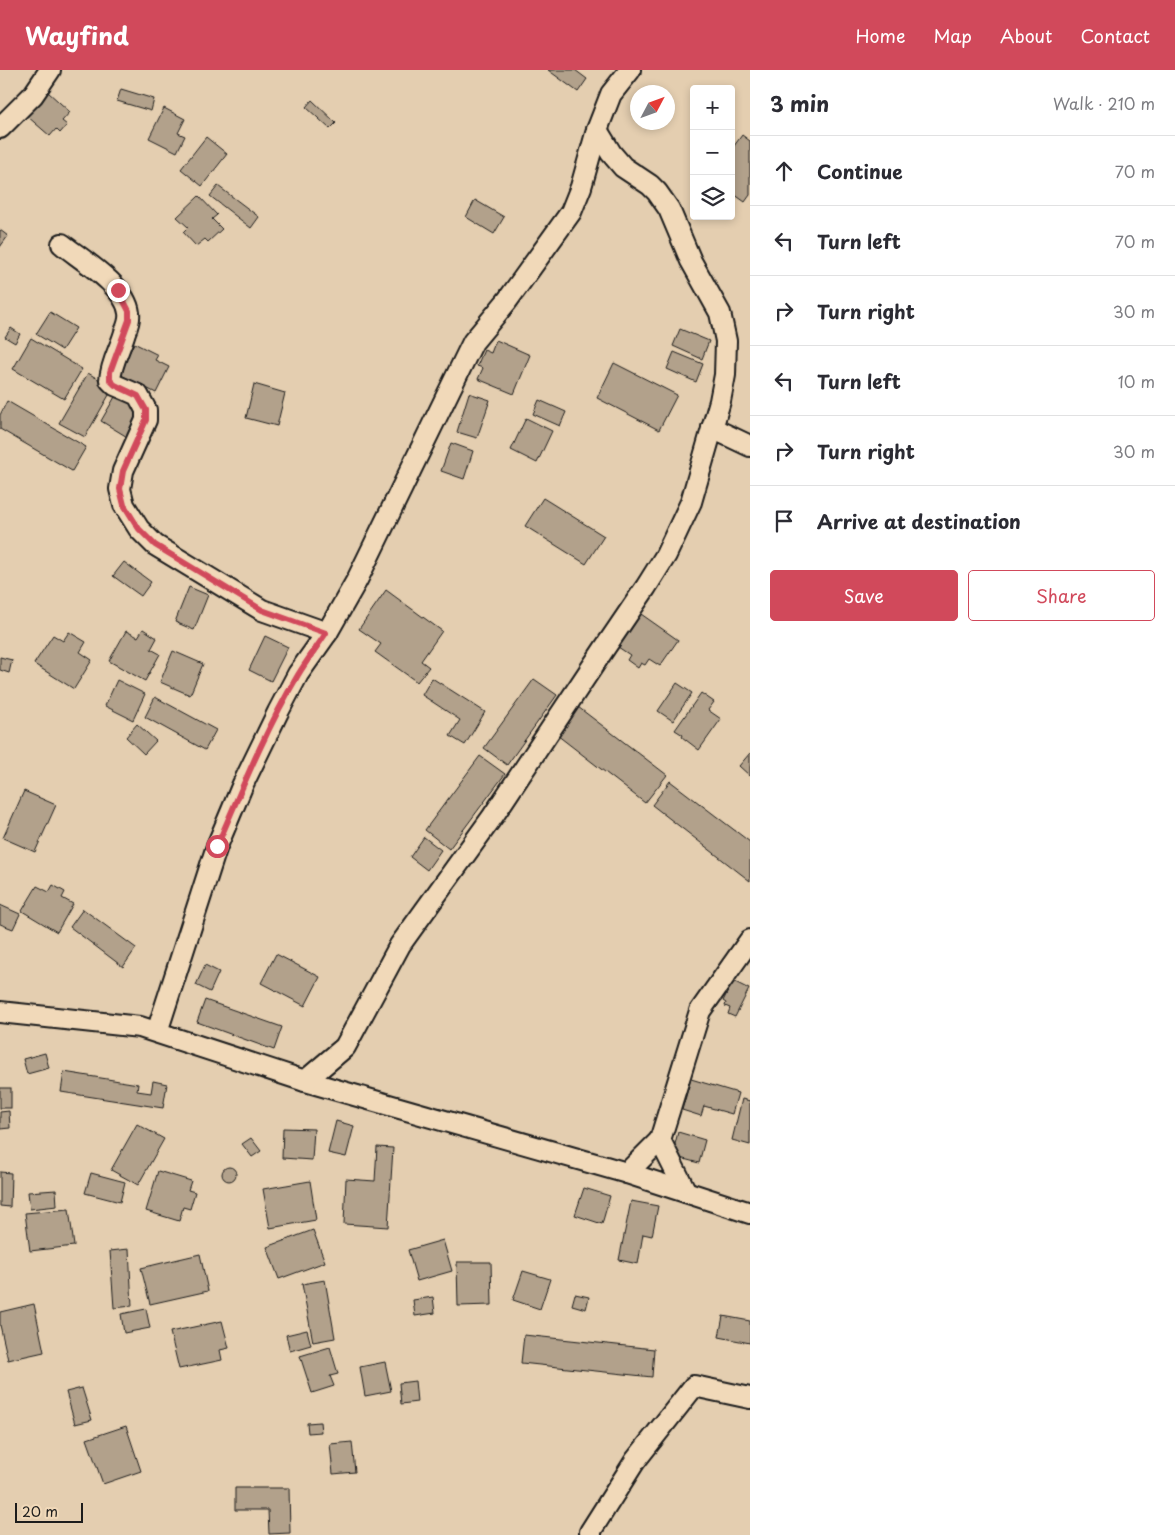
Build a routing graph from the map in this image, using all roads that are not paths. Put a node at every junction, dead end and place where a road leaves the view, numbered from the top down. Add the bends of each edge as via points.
1 (50, 70) edge
2 (630, 70) edge
3 (0, 128) edge
4 (597, 130) junction
5 (62, 244) dead end
6 (712, 428) junction
7 (750, 446) edge
8 (326, 633) junction
9 (750, 940) edge
10 (0, 1012) edge
11 (157, 1032) junction
12 (305, 1081) junction
13 (660, 1140) junction
14 (628, 1173) junction
15 (686, 1192) junction
16 (750, 1213) edge
17 (750, 1398) edge
18 (591, 1535) edge

1 - 3 street via 33,95
2 - 4 street via 611,94
4 - 6 street via 623,167 657,192 720,313 726,341 725,375
4 - 8 street via 571,212 473,342 357,580
5 - 8 street via 110,282 125,300 129,311 110,380 138,396 146,410 146,420 123,471 120,489 124,505 139,529 155,545 262,610
6 - 7 street
6 - 12 street via 691,502 666,556 493,816 400,945 345,1047
8 - 11 street via 298,674 278,712 217,846
9 - 13 street via 700,1011
10 - 11 street via 140,1027
11 - 12 street
12 - 14 street
13 - 14 street
13 - 15 street
14 - 15 street
15 - 16 street
17 - 18 street via 694,1386 635,1461

